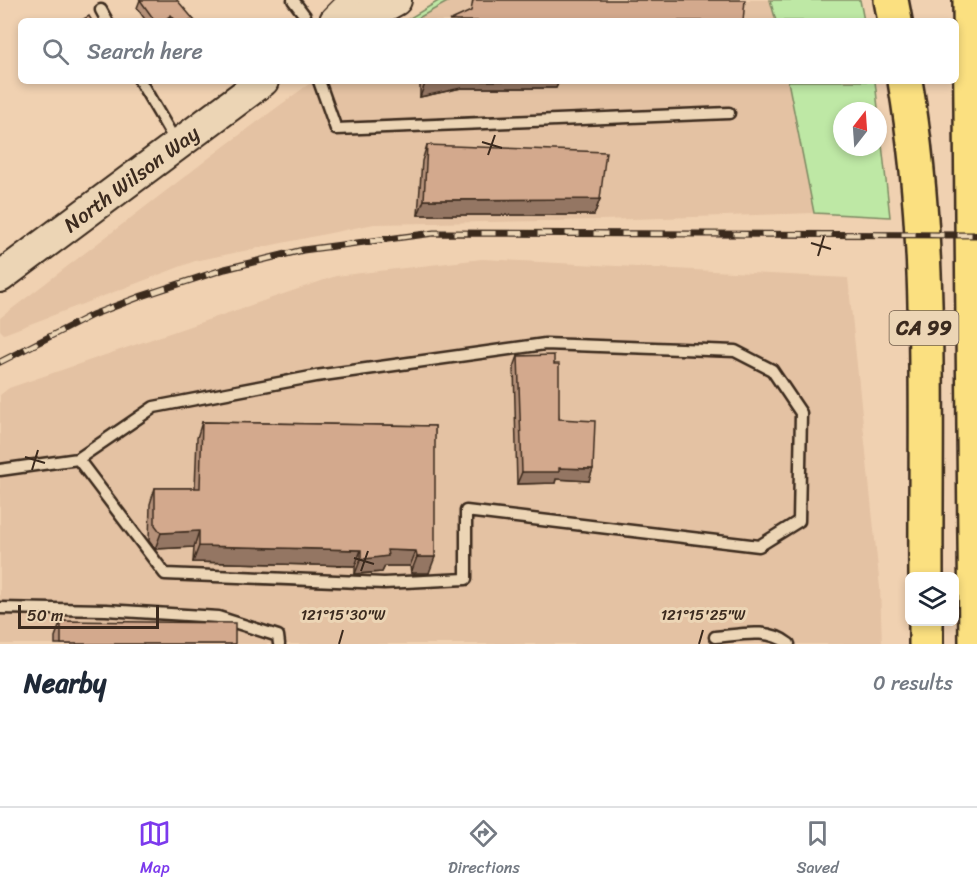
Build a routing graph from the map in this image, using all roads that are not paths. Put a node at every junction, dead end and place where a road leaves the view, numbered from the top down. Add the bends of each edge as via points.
1 (293, 0) edge
2 (356, 0) edge
3 (396, 0) edge
4 (891, 0) edge
5 (970, 0) edge
6 (101, 10) dead end
7 (105, 18) edge
8 (305, 18) edge
9 (338, 18) edge
10 (363, 18) edge
11 (894, 18) edge
12 (142, 84) edge
13 (259, 84) edge
14 (319, 84) edge
15 (906, 84) edge
16 (729, 112) dead end
17 (177, 144) junction
18 (0, 277) edge
19 (78, 459) junction
20 (0, 470) edge
21 (926, 572) edge
22 (0, 608) edge
23 (926, 626) edge
24 (715, 637) dead end
25 (279, 644) edge
26 (789, 644) edge
27 (926, 644) edge
28 (975, 644) edge

1 - 8 lane
2 - 9 main road
3 - 10 main road
4 - 11 highway
5 - 28 highway, CA 99
6 - 7 lane
12 - 17 lane
13 - 17 main road, North Wilson Way
14 - 16 lane via 336,129
15 - 21 highway, CA 99 via 923,237
17 - 18 main road, North Wilson Way
19 - 19 lane via 154,407 316,376 545,344 735,351 772,370 801,413 799,521 759,546 466,511 466,579 384,583 165,574
19 - 20 lane
22 - 25 lane via 218,617 278,636
23 - 27 highway
24 - 26 lane via 758,633 782,638

